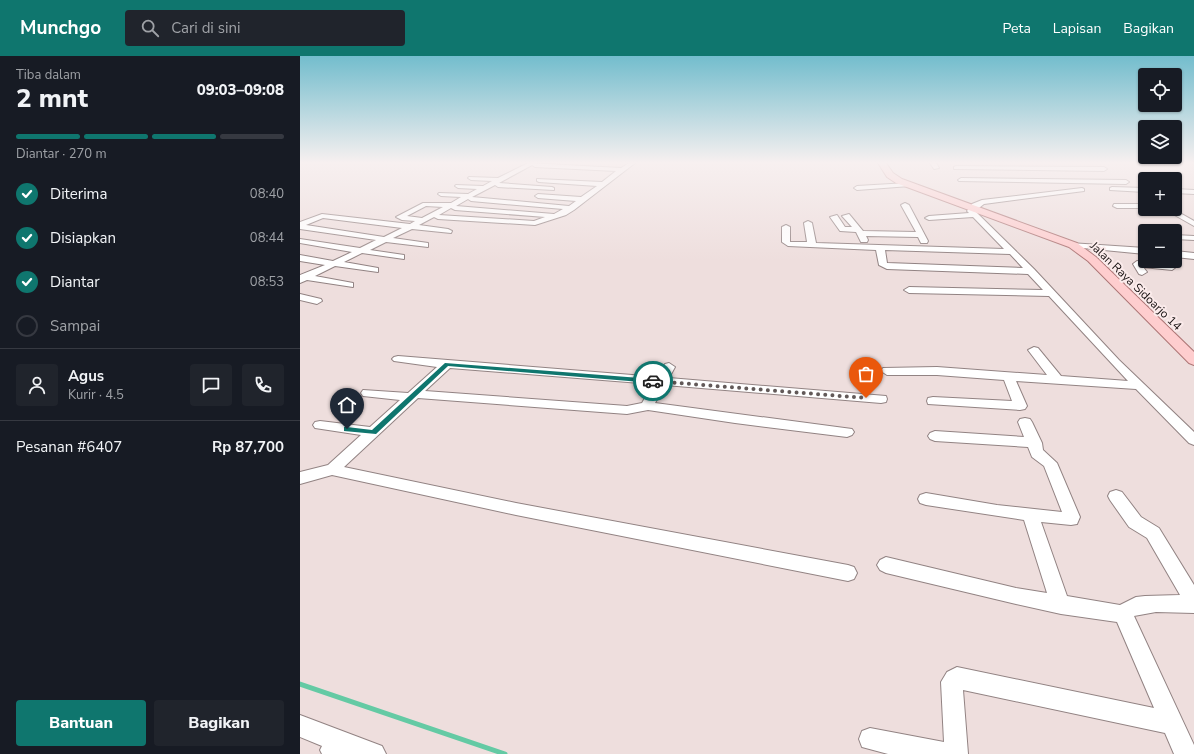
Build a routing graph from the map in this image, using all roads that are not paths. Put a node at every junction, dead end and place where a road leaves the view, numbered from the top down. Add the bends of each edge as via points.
1 (452, 196) edge
2 (475, 196) edge
3 (538, 196) edge
4 (588, 196) edge
5 (939, 196) edge
6 (1002, 196) junction
7 (1013, 196) edge
8 (470, 198) junction
9 (583, 199) junction
10 (905, 205) dead end
11 (454, 206) junction
12 (1117, 206) dead end
13 (1138, 206) edge
14 (972, 207) junction
15 (571, 208) junction
16 (559, 216) junction
17 (846, 216) dead end
18 (1180, 216) edge
19 (438, 217) junction
20 (834, 217) dead end
21 (929, 218) dead end
22 (422, 220) junction
23 (808, 223) dead end
24 (1194, 224) edge
25 (300, 226) edge
26 (410, 227) junction
27 (786, 227) dead end
28 (448, 231) dead end
29 (859, 232) junction
30 (921, 235) junction
31 (1182, 237) edge
32 (1194, 238) edge
33 (385, 239) junction
34 (969, 240) dead end
35 (300, 241) edge
36 (425, 245) dead end
37 (812, 245) junction
38 (1073, 245) junction
39 (868, 248) junction
40 (880, 248) junction
41 (928, 248) junction
42 (974, 249) junction
43 (1138, 250) edge
44 (361, 251) junction
45 (1012, 252) junction
46 (1182, 255) edge
47 (1194, 256) edge
48 (401, 257) dead end
49 (300, 258) edge
50 (988, 258) dead end
51 (1020, 260) junction
52 (321, 261) junction
53 (333, 264) junction
54 (1139, 268) edge
55 (376, 270) dead end
56 (1031, 270) junction
57 (1142, 272) dead end
58 (301, 276) edge
59 (350, 285) dead end
60 (910, 290) dead end
61 (1051, 293) junction
62 (300, 297) edge
63 (318, 301) dead end
64 (1034, 350) dead end
65 (398, 359) dead end
66 (1194, 360) edge
67 (447, 364) junction
68 (669, 367) dead end
69 (887, 371) dead end
70 (1009, 377) junction
71 (1057, 380) junction
72 (660, 382) junction
73 (1140, 386) junction
74 (368, 393) dead end
75 (413, 396) junction
76 (881, 399) dead end
77 (933, 401) dead end
78 (647, 406) junction
79 (1025, 422) dead end
80 (320, 425) dead end
81 (373, 432) junction
82 (847, 432) dead end
83 (935, 436) dead end
84 (1194, 440) edge
85 (1035, 443) junction
86 (332, 470) junction
87 (304, 475) edge
88 (1116, 496) dead end
89 (926, 499) dead end
90 (1030, 515) junction
91 (886, 564) dead end
92 (848, 572) dead end
93 (1194, 603) edge
94 (1061, 605) junction
95 (1123, 614) junction
96 (1172, 723) junction
97 (300, 726) edge
98 (870, 739) dead end
99 (374, 754) edge
100 (948, 754) edge
101 (956, 754) edge
102 (1186, 754) edge

1 - 8 street
2 - 8 street
3 - 9 street
4 - 9 street
5 - 14 main road, Jalan Raya Sidoarjo 14
6 - 7 street
6 - 14 street
6 - 14 street
8 - 11 street
8 - 15 street
9 - 15 street
10 - 30 street
11 - 16 street
11 - 19 street
11 - 22 street
11 - 22 street via 425,204 400,217
12 - 13 street
14 - 21 street
14 - 38 main road, Jalan Raya Sidoarjo 14
14 - 45 street
15 - 16 street
16 - 19 street via 529,224
17 - 29 street
18 - 24 street
19 - 22 street
20 - 29 street via 843,229
22 - 26 street
23 - 37 street
25 - 26 street via 322,216
25 - 33 street
26 - 28 street
26 - 33 street
27 - 37 street via 786,243
29 - 30 street
29 - 39 street
30 - 41 street
31 - 32 street
33 - 36 street
33 - 44 street
34 - 42 street
35 - 44 street
37 - 39 street
38 - 43 street
38 - 66 main road, Jalan Raya Sidoarjo 14 via 1092,259
39 - 40 street
40 - 41 street
40 - 56 street via 883,265 887,266
41 - 42 street
42 - 45 street
44 - 48 street
44 - 53 street
45 - 51 street
46 - 47 street
49 - 52 street
50 - 51 street
51 - 56 street
52 - 53 street
52 - 58 street
53 - 55 street
53 - 58 street
54 - 57 street
56 - 61 street
58 - 59 street
60 - 61 street
61 - 73 street
62 - 63 street
64 - 71 street
65 - 67 street
67 - 72 street
67 - 75 street
68 - 72 street
69 - 70 street via 937,371
70 - 71 street
70 - 77 street via 1020,406
71 - 73 street
72 - 76 street
72 - 78 street
73 - 84 street
74 - 75 street
75 - 78 street via 627,410
75 - 81 street
78 - 82 street
79 - 85 street
80 - 81 street
81 - 86 street
83 - 85 street
85 - 90 street via 1037,453 1050,463 1072,518
86 - 87 street
86 - 92 street via 516,509
88 - 93 street via 1135,522 1153,533
89 - 90 street
90 - 94 street
91 - 94 street
93 - 95 street via 1135,606
94 - 95 street
95 - 96 street
96 - 101 street via 957,678 952,682
96 - 102 street
97 - 99 street
98 - 100 street

